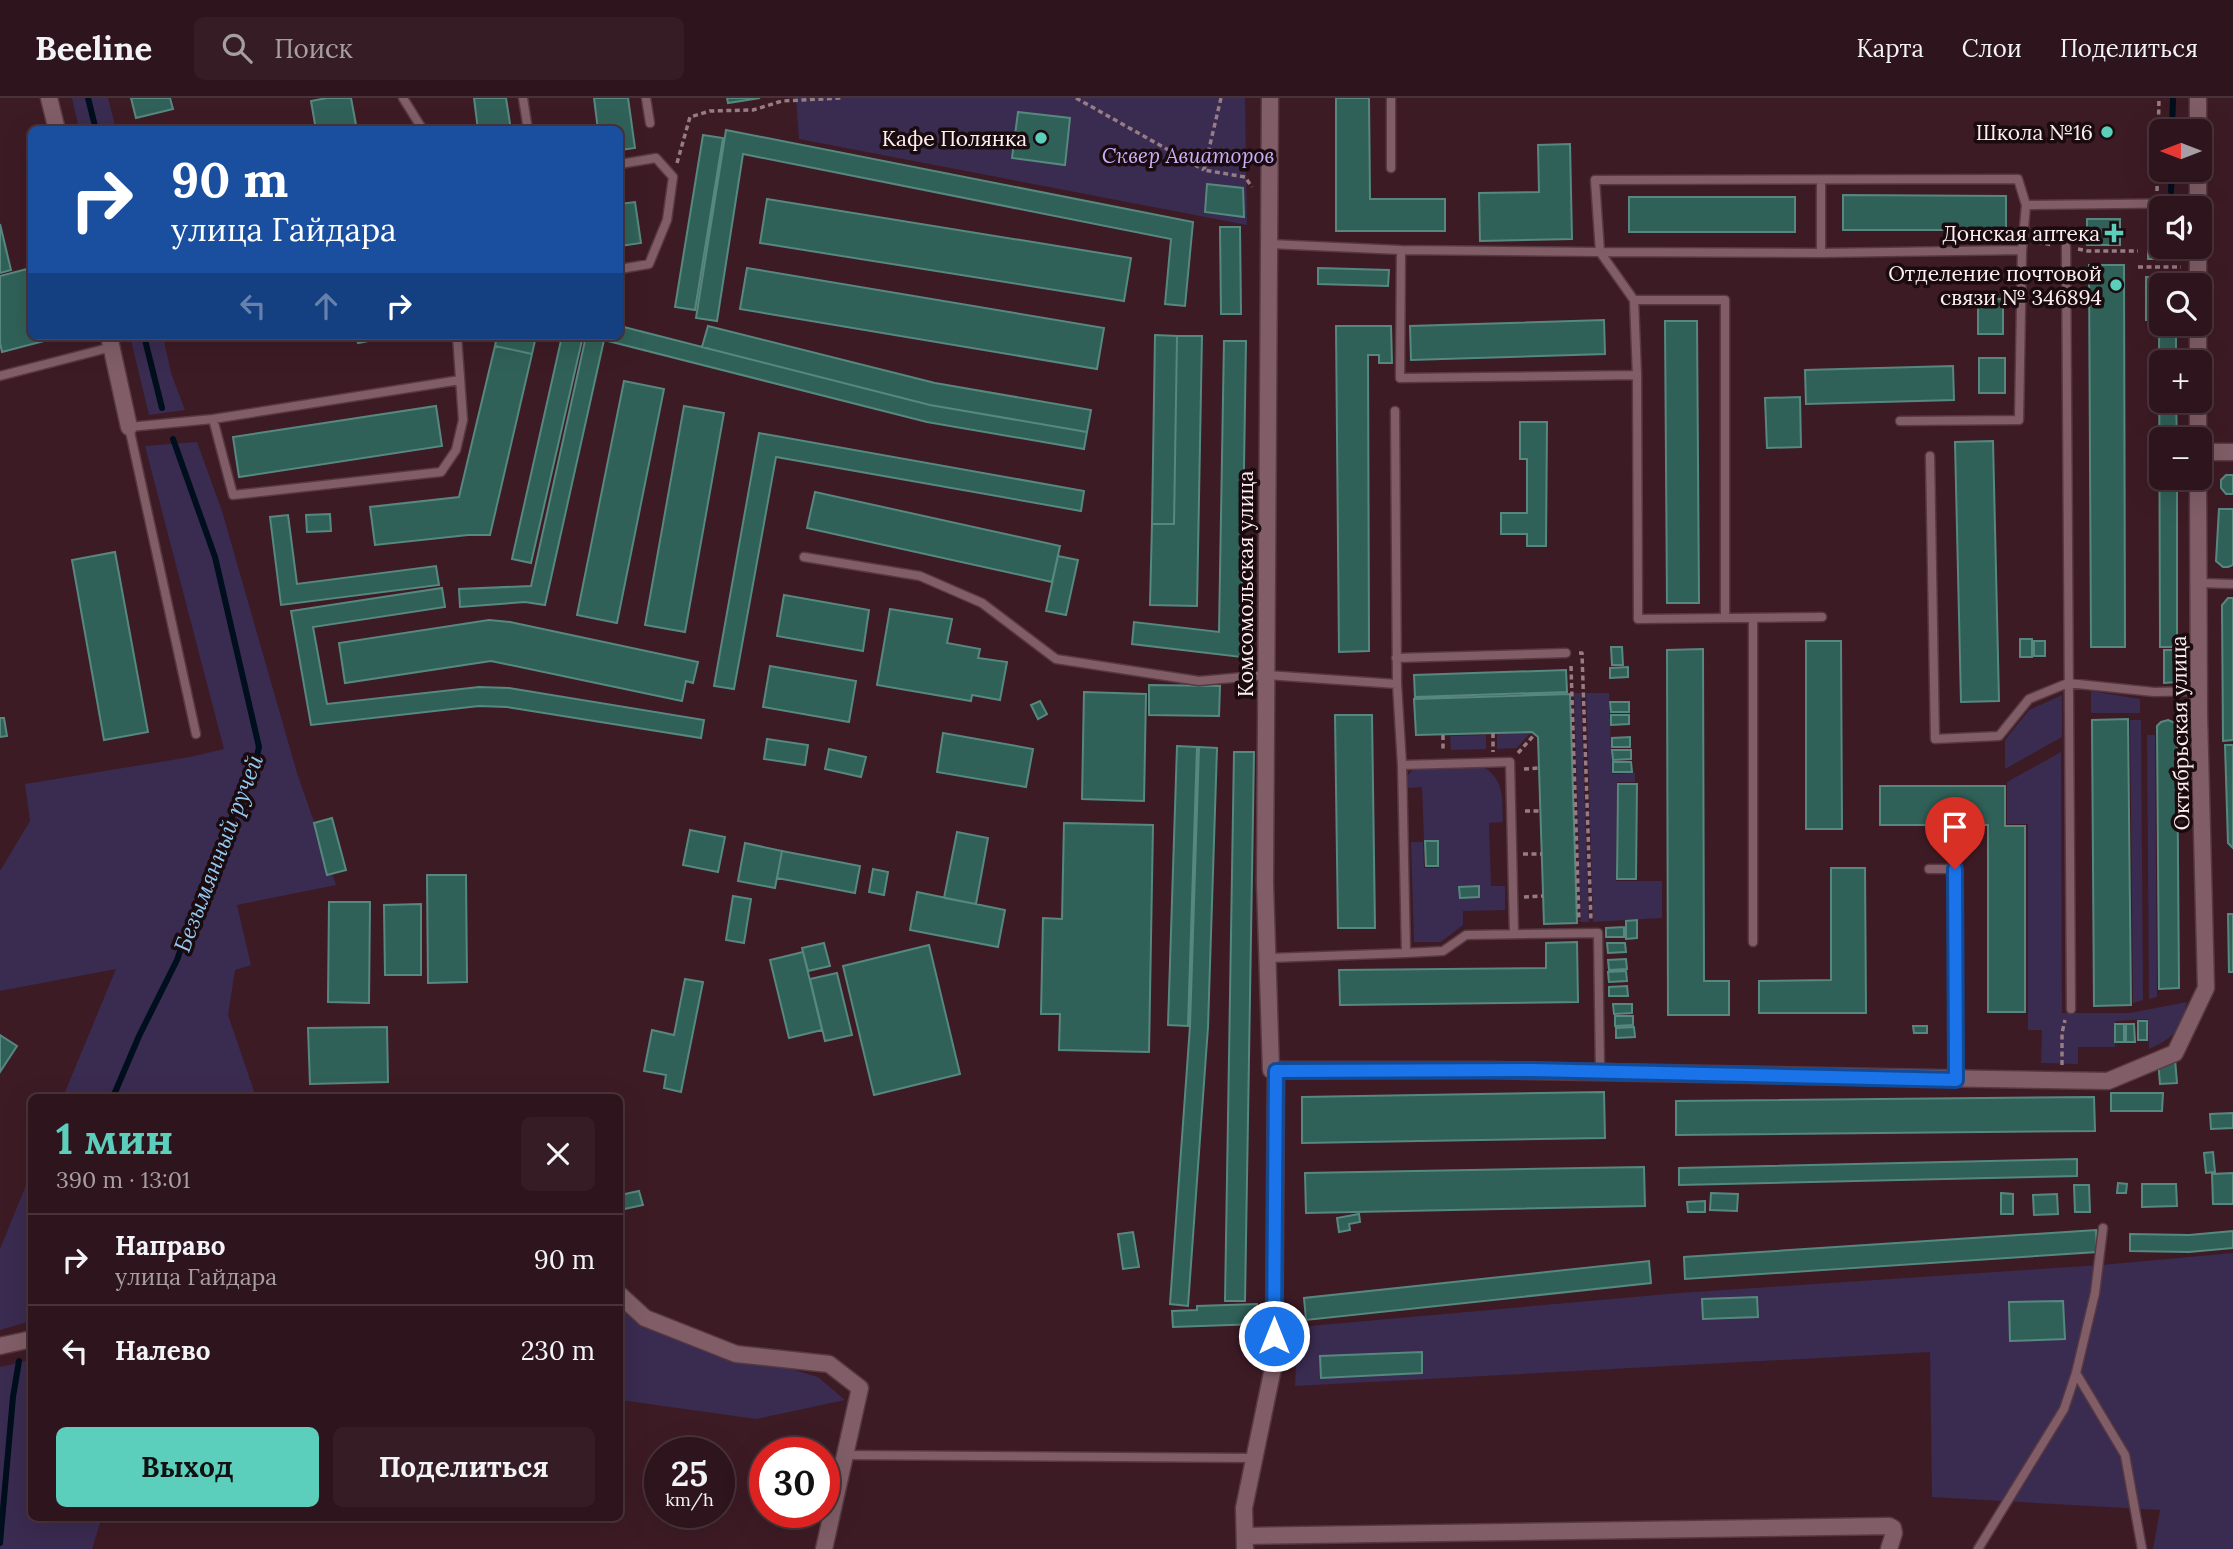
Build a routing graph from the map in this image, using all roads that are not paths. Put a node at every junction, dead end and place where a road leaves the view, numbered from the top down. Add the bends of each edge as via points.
1 (49, 98) edge
2 (403, 98) edge
3 (523, 98) edge
4 (646, 98) edge
5 (1270, 98) edge
6 (1391, 98) edge
7 (2198, 98) edge
8 (2198, 119) edge
9 (650, 123) dead end
10 (56, 126) edge
11 (420, 126) edge
12 (527, 126) edge
13 (623, 164) edge
14 (1391, 168) dead end
15 (1821, 180) junction
16 (2149, 204) edge
17 (2025, 205) junction
18 (1269, 244) junction
19 (2066, 247) dead end
20 (1401, 250) junction
21 (2022, 250) junction
22 (1600, 252) junction
23 (1821, 253) junction
24 (623, 268) edge
25 (1634, 300) junction
26 (457, 340) edge
27 (110, 341) edge
28 (1637, 374) junction
29 (0, 376) edge
30 (460, 380) junction
31 (1395, 411) dead end
32 (214, 419) junction
33 (1900, 421) dead end
34 (129, 427) junction
35 (2212, 452) edge
36 (2233, 452) edge
37 (1930, 456) dead end
38 (2198, 490) edge
39 (804, 557) dead end
40 (2199, 583) junction
41 (2233, 584) edge
42 (1725, 618) junction
43 (1753, 618) junction
44 (1822, 618) dead end
45 (1569, 653) road end
46 (1396, 658) junction
47 (1265, 675) junction
48 (2068, 683) junction
49 (1397, 684) junction
50 (2199, 691) junction
51 (196, 734) dead end
52 (1402, 765) junction
53 (1929, 869) dead end
54 (1514, 934) junction
55 (1753, 942) dead end
56 (1406, 953) junction
57 (1267, 958) junction
58 (2071, 1009) road end
59 (1273, 1070) junction
60 (1600, 1072) junction
61 (1956, 1080) junction
62 (2103, 1228) dead end
63 (623, 1298) edge
64 (28, 1340) edge
65 (0, 1346) edge
66 (2076, 1373) junction
67 (845, 1455) junction
68 (1255, 1458) junction
69 (1245, 1543) edge
70 (824, 1549) edge
71 (1889, 1549) edge
72 (1978, 1549) edge
73 (2142, 1549) edge

1 - 10 street
2 - 11 lane
3 - 12 lane
4 - 9 lane
5 - 18 street, Комсомольская улица
6 - 14 lane
7 - 8 street
13 - 24 lane via 656,158 673,177 667,220 649,264
15 - 17 lane via 2018,179
15 - 22 lane via 1595,180
15 - 23 lane
16 - 17 lane
17 - 21 lane
18 - 20 lane
18 - 47 street, Комсомольская улица
19 - 48 lane
20 - 22 lane
20 - 28 lane via 1400,378
21 - 23 lane
21 - 33 lane via 2019,420
22 - 23 lane
22 - 25 lane
25 - 28 lane
25 - 42 lane via 1726,300
26 - 30 lane
27 - 29 lane
27 - 34 street
28 - 42 lane via 1639,619
30 - 32 lane
30 - 32 lane via 463,420 456,450 441,472 233,495
31 - 46 lane
32 - 34 lane
34 - 51 lane
35 - 36 street
37 - 48 lane via 1935,739 1999,736 2029,699
38 - 40 street, Октябрьская улица
39 - 47 lane via 920,576 982,603 1056,659 1199,681
40 - 41 lane
40 - 50 street, Октябрьская улица
42 - 43 lane
43 - 44 lane
43 - 55 lane
45 - 46 lane
46 - 49 lane
47 - 49 lane
47 - 57 street, Комсомольская улица
48 - 50 lane via 2154,692
48 - 58 lane
49 - 52 lane
50 - 61 street, Октябрьская улица via 2206,988 2175,1053 2108,1081
52 - 54 lane via 1510,762
52 - 56 lane
53 - 61 lane via 1955,869
54 - 56 lane via 1466,935 1443,951
54 - 60 lane via 1598,933
56 - 57 lane
57 - 59 street, Комсомольская улица
59 - 60 street
59 - 68 street, Комсомольская улица via 1274,1363
60 - 61 street
62 - 66 lane via 2095,1293
63 - 67 street via 645,1318 736,1354 829,1364 860,1388
64 - 65 street
66 - 72 lane via 2064,1409
66 - 73 lane via 2125,1455
67 - 68 lane
67 - 70 street
68 - 69 street, Комсомольская улица via 1244,1508
69 - 71 street via 1889,1526 1894,1533

